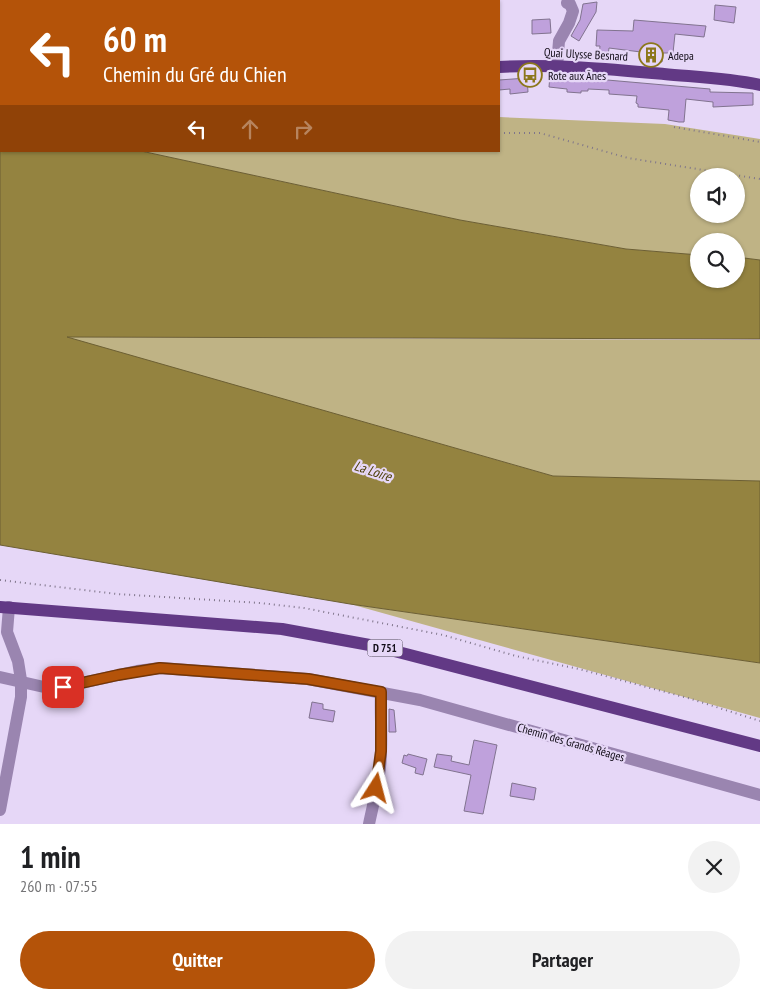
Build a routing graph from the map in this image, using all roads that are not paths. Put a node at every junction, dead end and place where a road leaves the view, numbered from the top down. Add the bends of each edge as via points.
1 (567, 3) dead end
2 (557, 66) junction
3 (500, 67) edge
4 (760, 85) edge
5 (4, 607) edge
6 (0, 676) edge
7 (22, 680) junction
8 (381, 692) junction
9 (760, 746) edge
10 (760, 795) edge
11 (0, 810) edge
12 (370, 824) edge

1 - 2 street via 573,11 559,41
2 - 3 main road, Quai Ulysse Besnard
2 - 4 main road, Quai Ulysse Besnard via 729,79
5 - 7 street via 7,632
5 - 9 main road, D 751 via 282,628 375,646
6 - 7 street, Chemin des Grands Réages
7 - 8 street, Chemin des Grands Réages via 44,687 63,687 160,668 308,679
7 - 11 street
8 - 10 street, Chemin des Grands Réages via 420,700
8 - 12 street via 380,761

